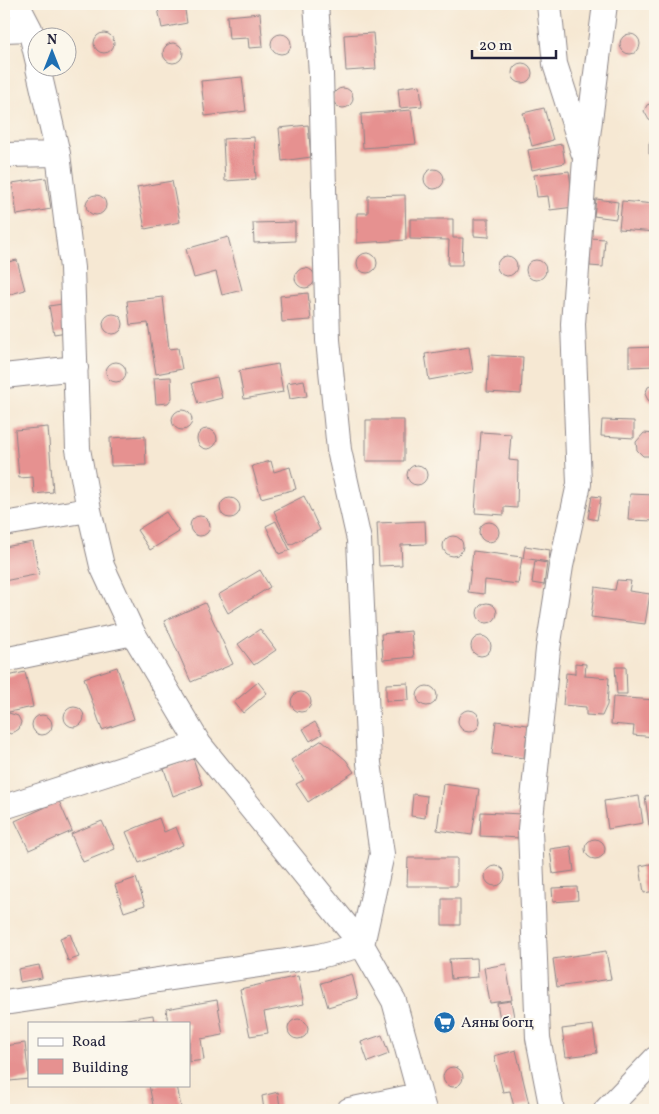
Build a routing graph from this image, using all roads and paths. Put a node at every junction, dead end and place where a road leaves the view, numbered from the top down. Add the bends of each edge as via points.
1 (17, 4) edge
2 (316, 4) edge
3 (549, 4) edge
4 (605, 4) edge
5 (29, 28) edge
6 (28, 29) edge
7 (4, 30) edge
8 (40, 78) edge
9 (58, 154) junction
10 (4, 155) edge
11 (585, 159) junction
12 (76, 368) junction
13 (4, 376) edge
14 (89, 510) junction
15 (4, 524) edge
16 (133, 633) junction
17 (4, 660) edge
18 (199, 744) junction
19 (4, 807) edge
20 (362, 945) junction
21 (4, 1004) edge
22 (655, 1059) edge
23 (421, 1102) edge
24 (349, 1110) edge
25 (552, 1110) edge
26 (606, 1110) edge

1 - 5 street
2 - 20 street via 328,340 339,450 359,540 369,763 382,854
3 - 11 street via 555,64
4 - 11 street
6 - 7 street
8 - 9 street
9 - 10 street
9 - 12 street via 72,268
11 - 25 street via 573,324 579,484 561,566 548,649 530,829 538,1038
12 - 13 street
12 - 14 street via 78,449
14 - 15 street
14 - 16 street via 102,566
16 - 17 street
16 - 18 street
18 - 19 street
18 - 20 street
20 - 21 street via 319,956
20 - 23 street via 394,1001
22 - 26 street
23 - 24 street

